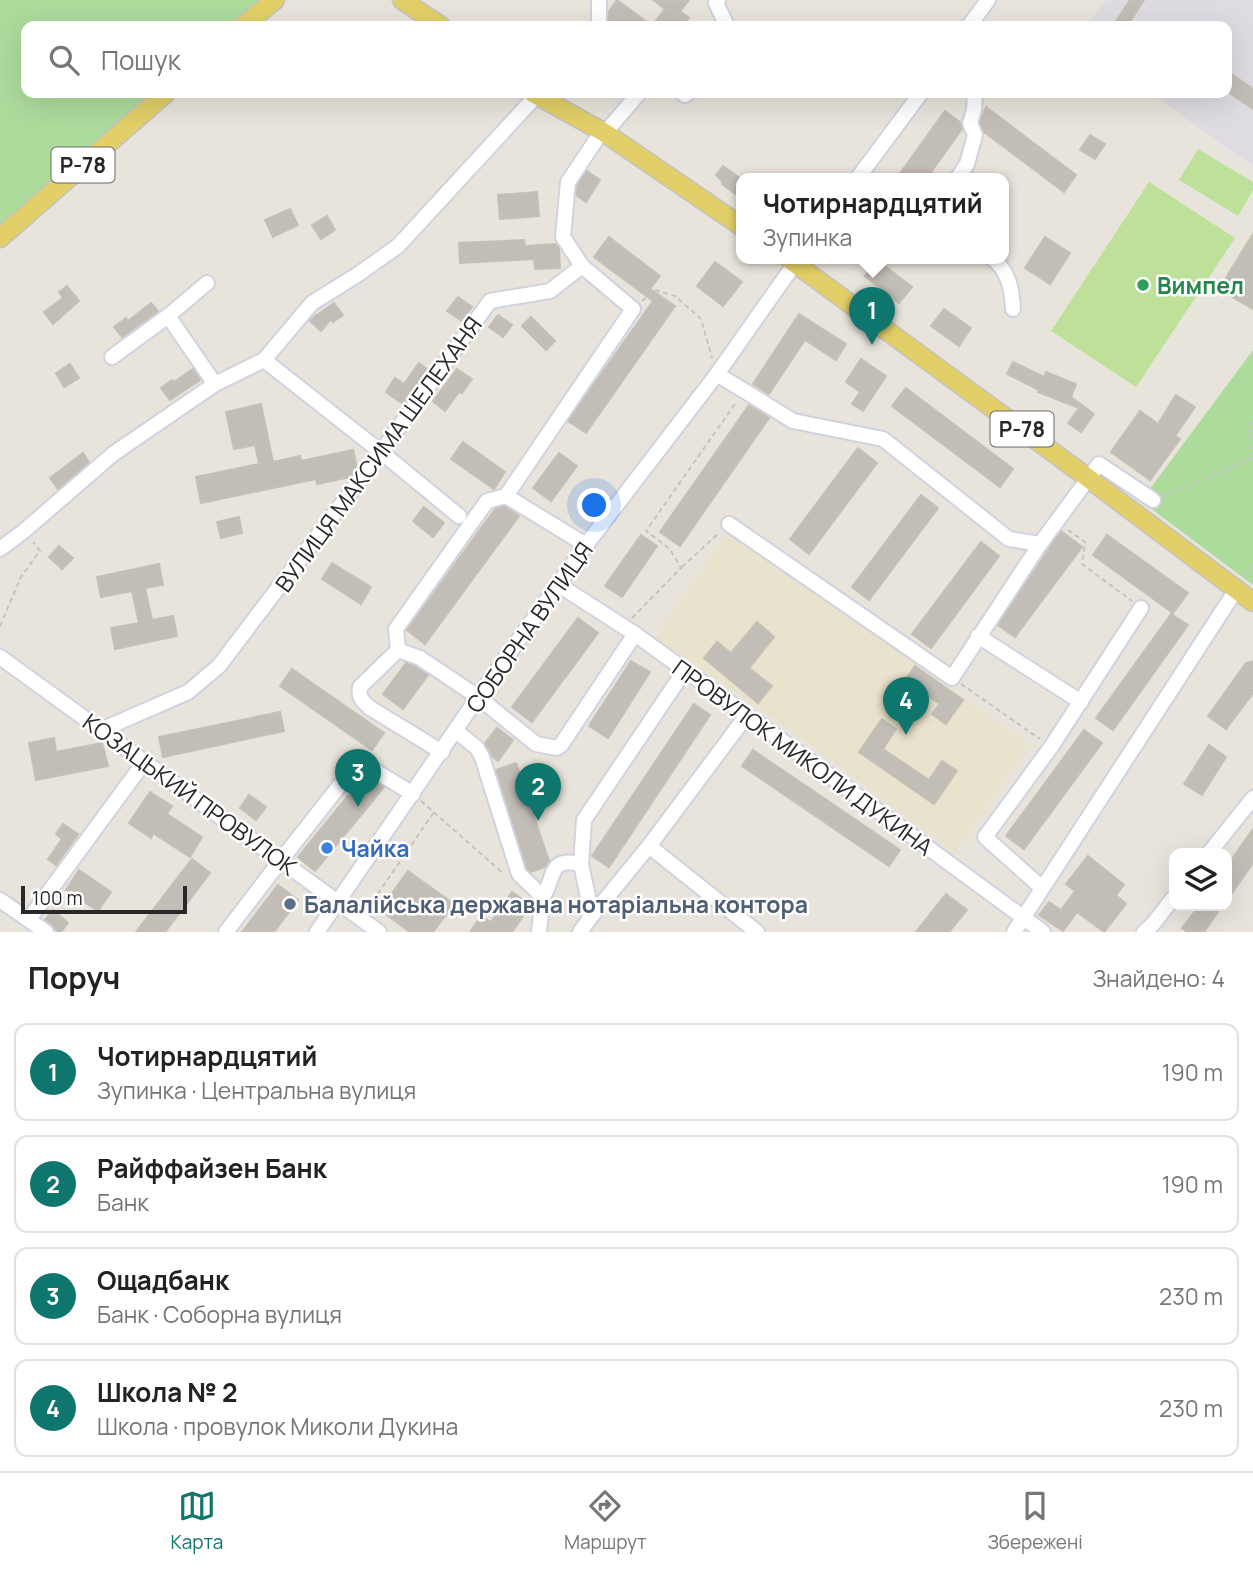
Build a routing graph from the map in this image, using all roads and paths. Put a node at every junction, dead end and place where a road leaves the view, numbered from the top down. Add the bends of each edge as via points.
1 (275, 0) edge
2 (402, 0) edge
3 (599, 0) edge
4 (718, 0) edge
5 (988, 0) edge
6 (249, 21) edge
7 (434, 21) edge
8 (599, 21) edge
9 (725, 21) edge
10 (973, 21) edge
11 (160, 98) edge
12 (531, 98) edge
13 (542, 98) edge
14 (634, 98) edge
15 (917, 98) edge
16 (975, 98) edge
17 (603, 132) junction
18 (861, 173) edge
19 (961, 173) edge
20 (736, 223) edge
21 (0, 238) edge
22 (792, 264) edge
23 (798, 264) edge
24 (999, 264) edge
25 (582, 267) junction
26 (207, 283) dead end
27 (633, 309) junction
28 (1013, 309) dead end
29 (168, 316) junction
30 (112, 357) dead end
31 (264, 360) junction
32 (717, 374) junction
33 (215, 384) junction
34 (743, 392) junction
35 (1253, 421) edge
36 (381, 452) junction
37 (1253, 457) edge
38 (1088, 478) junction
39 (506, 495) junction
40 (1153, 500) joint
41 (459, 516) dead end
42 (1055, 520) junction
43 (729, 524) joint
44 (24, 531) junction
45 (1040, 544) junction
46 (586, 545) junction
47 (0, 550) edge
48 (681, 568) junction
49 (559, 585) junction
50 (1236, 590) junction
51 (1253, 602) edge
52 (1142, 608) joint
53 (0, 626) edge
54 (629, 631) junction
55 (978, 636) junction
56 (398, 650) junction
57 (0, 656) edge
58 (685, 670) junction
59 (952, 678) junction
60 (478, 697) junction
61 (1080, 702) junction
62 (747, 715) junction
63 (101, 730) junction
64 (456, 731) junction
65 (1051, 747) junction
66 (442, 752) junction
67 (145, 761) junction
68 (413, 794) junction
69 (1253, 798) edge
70 (434, 813) junction
71 (649, 846) junction
72 (1213, 848) edge
73 (281, 860) junction
74 (581, 864) junction
75 (519, 874) junction
76 (1042, 888) junction
77 (543, 897) junction
78 (0, 900) edge
79 (339, 902) junction
80 (1169, 905) edge
81 (361, 918) junction
82 (590, 918) junction
83 (1023, 918) junction
84 (29, 919) junction
85 (1153, 929) edge
86 (46, 932) edge
87 (226, 932) edge
88 (317, 932) edge
89 (379, 932) edge
90 (539, 932) edge
91 (580, 932) edge
92 (757, 932) edge
93 (1014, 932) edge
94 (1043, 932) edge

1 - 6 main road
2 - 7 main road
3 - 8 street
4 - 9 street
5 - 10 street
11 - 21 main road, Р-78
12 - 31 street via 398,246 312,303
13 - 17 main road
14 - 17 street
15 - 18 street
16 - 19 street via 970,123 975,135
17 - 20 main road
17 - 25 street via 568,182 563,236
22 - 32 street, СОБОРНА ВУЛИЦЯ
23 - 38 main road, Р-78
24 - 28 street via 1012,286
25 - 27 street
25 - 36 street, ВУЛИЦЯ МАКСИМА ШЕЛЕХАНЯ via 550,291 490,300
26 - 29 street
27 - 32 path via 655,290 675,296 701,319
27 - 39 street
29 - 30 street
29 - 33 street
31 - 33 street
31 - 36 street
32 - 34 street
32 - 46 street, СОБОРНА ВУЛИЦЯ
33 - 44 street via 113,454
34 - 45 street via 793,421 883,439 1009,539
34 - 48 path via 646,531 670,549
35 - 37 path via 1248,431
36 - 41 street
36 - 63 street, ВУЛИЦЯ МАКСИМА ШЕЛЕХАНЯ via 219,666 188,692
37 - 40 path
38 - 40 street via 1099,464
38 - 42 street
38 - 50 main road, Р-78
39 - 46 street
39 - 56 street via 487,501 396,629
42 - 45 street
42 - 52 path via 1086,542 1082,564
43 - 48 path
43 - 59 street
44 - 47 street
44 - 53 path via 40,551 20,577
45 - 55 street
46 - 49 street, СОБОРНА ВУЛИЦЯ
48 - 54 path
49 - 54 street, ПРОВУЛОК МИКОЛИ ДУКИНА
49 - 60 street, СОБОРНА ВУЛИЦЯ
50 - 51 main road, Р-78
50 - 76 street
52 - 61 street
54 - 58 street, ПРОВУЛОК МИКОЛИ ДУКИНА
54 - 60 street via 557,748 536,744
55 - 59 street
55 - 61 street
56 - 60 street via 420,658
56 - 66 street via 360,687 361,699
57 - 63 street, КОЗАЦЬКИЙ ПРОВУЛОК
58 - 62 street, ПРОВУЛОК МИКОЛИ ДУКИНА
58 - 74 street via 584,820
59 - 65 path
60 - 64 street, СОБОРНА ВУЛИЦЯ
61 - 65 street
62 - 71 street
62 - 83 street, ПРОВУЛОК МИКОЛИ ДУКИНА
63 - 67 street, КОЗАЦЬКИЙ ПРОВУЛОК
64 - 66 street, СОБОРНА ВУЛИЦЯ
64 - 75 street via 482,757
65 - 76 street via 985,837
66 - 68 street, СОБОРНА ВУЛИЦЯ
67 - 73 street, КОЗАЦЬКИЙ ПРОВУЛОК
67 - 84 street
68 - 70 path
68 - 73 street via 359,761
68 - 79 street, СОБОРНА ВУЛИЦЯ
69 - 72 street
70 - 75 path via 504,874
70 - 81 path
71 - 82 street
71 - 92 street
73 - 79 street, КОЗАЦЬКИЙ ПРОВУЛОК
73 - 87 street
74 - 77 street via 558,864
74 - 82 street
75 - 77 street
76 - 83 street
77 - 90 street
78 - 84 street
79 - 81 street, КОЗАЦЬКИЙ ПРОВУЛОК
79 - 88 street, СОБОРНА ВУЛИЦЯ
80 - 85 street
81 - 89 street, КОЗАЦЬКИЙ ПРОВУЛОК
82 - 91 street
83 - 93 street
83 - 94 street, ПРОВУЛОК МИКОЛИ ДУКИНА
84 - 86 street

